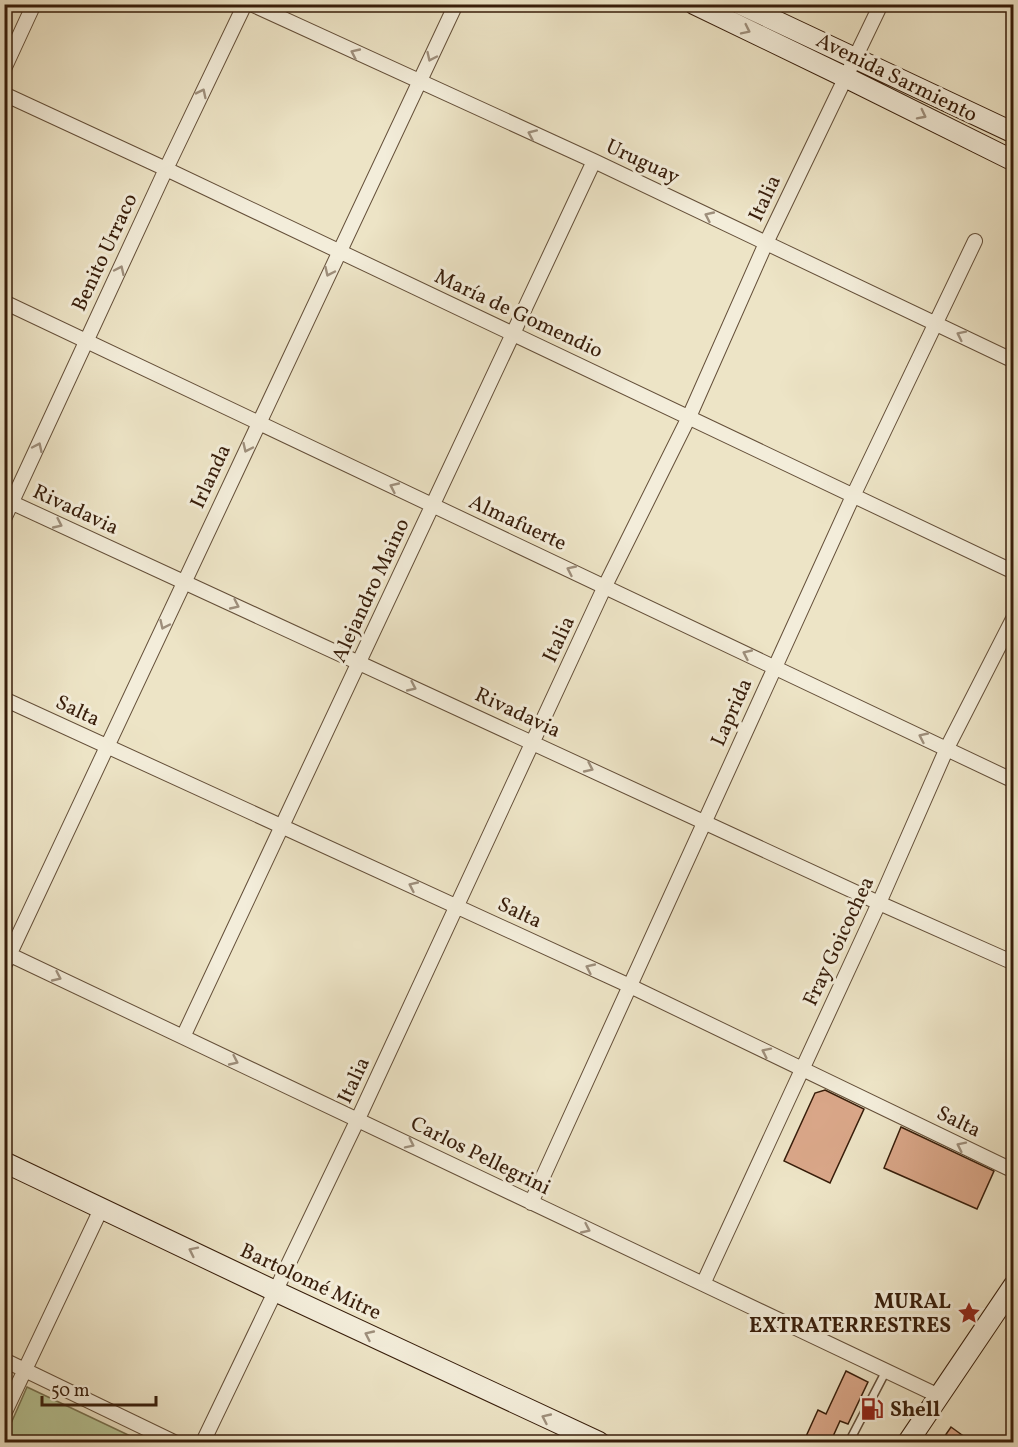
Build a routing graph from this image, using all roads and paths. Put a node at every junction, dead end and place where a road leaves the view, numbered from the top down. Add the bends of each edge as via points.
1 (34, 4) edge
2 (245, 4) edge
3 (251, 4) edge
4 (456, 4) edge
5 (693, 4) edge
6 (740, 4) edge
7 (880, 4) edge
8 (854, 57) junction
9 (4, 69) edge
10 (845, 77) junction
11 (419, 83) junction
12 (4, 94) edge
13 (1014, 133) edge
14 (594, 161) junction
15 (1014, 161) edge
16 (166, 169) junction
17 (975, 241) dead end
18 (766, 243) junction
19 (339, 251) junction
20 (4, 302) edge
21 (935, 322) junction
22 (513, 334) junction
23 (87, 341) junction
24 (1014, 361) edge
25 (689, 417) junction
26 (259, 422) junction
27 (853, 496) junction
28 (8, 501) edge
29 (433, 505) junction
30 (4, 519) edge
31 (1014, 572) edge
32 (184, 582) junction
33 (605, 586) junction
34 (1014, 617) edge
35 (359, 662) junction
36 (775, 667) junction
37 (4, 699) edge
38 (532, 742) junction
39 (107, 746) junction
40 (947, 748) junction
41 (1014, 781) edge
42 (705, 821) junction
43 (282, 826) junction
44 (879, 903) junction
45 (457, 906) junction
46 (6, 958) edge
47 (1014, 963) edge
48 (630, 986) junction
49 (183, 1037) junction
50 (802, 1069) junction
51 (358, 1119) junction
52 (4, 1162) edge
53 (1014, 1171) edge
54 (531, 1203) junction
55 (102, 1207) junction
56 (703, 1284) junction
57 (1014, 1285) edge
58 (277, 1292) junction
59 (4, 1360) edge
60 (25, 1370) junction
61 (886, 1371) junction
62 (939, 1396) junction
63 (4, 1414) edge
64 (174, 1443) edge
65 (202, 1443) edge
66 (598, 1443) edge
67 (849, 1443) edge
68 (908, 1443) edge

1 - 9 street
16 -> 2 street, Benito Urraco
11 -> 3 street, Uruguay
4 -> 11 street, Irlanda
5 -> 10 main road, Avenida Sarmiento
6 - 8 main road, Avenida Sarmiento
7 - 8 street, Italia
8 - 10 street, Italia
8 - 13 main road, Avenida Sarmiento
10 -> 15 main road, Avenida Sarmiento
10 - 18 street, Italia
14 -> 11 street, Uruguay
11 - 19 street, Irlanda
12 - 16 street, María de Gomendio
18 -> 14 street, Uruguay
14 - 22 street, Alejandro Maino
16 - 19 street, María de Gomendio
23 -> 16 street, Benito Urraco
17 - 21 street, Laprida
18 - 21 street, Uruguay
18 - 25 street, Italia
19 - 22 street, María de Gomendio
19 -> 26 street, Irlanda
20 - 23 street, Almafuerte
24 -> 21 street, Uruguay
21 - 27 street, Laprida
22 - 25 street, María de Gomendio
22 - 29 street, Alejandro Maino
23 - 26 street, Almafuerte
28 -> 23 street, Benito Urraco
25 - 27 street, María de Gomendio
25 - 33 street, Italia
29 -> 26 street, Almafuerte
26 -> 32 street, Irlanda
27 - 31 street, María de Gomendio
27 - 36 street, Laprida
28 - 30 street, Benito Urraco
28 -> 32 street, Rivadavia
33 -> 29 street, Almafuerte
29 - 35 street, Alejandro Maino
32 -> 35 street, Rivadavia
32 -> 39 street, Irlanda
36 -> 33 street, Almafuerte
33 - 38 street, Italia
34 - 40 street, Fray Goicochea
35 -> 38 street, Rivadavia
35 - 43 street, Alejandro Maino
40 -> 36 street, Almafuerte
36 - 42 street, Laprida
37 - 39 street, Salta
38 -> 42 street, Rivadavia
38 - 45 street, Italia
39 - 43 street, Salta
39 - 46 street, Irlanda
40 - 41 street, Almafuerte
40 - 44 street, Fray Goicochea
42 - 44 street, Rivadavia
42 - 48 street, Laprida
45 -> 43 street, Salta
43 - 49 street, Alejandro Maino
44 - 47 street, Rivadavia
44 - 50 street, Fray Goicochea
48 -> 45 street, Salta
45 - 51 street, Italia
46 -> 49 street, Carlos Pellegrini
50 -> 48 street, Salta
48 - 54 street, Laprida
49 -> 51 street, Carlos Pellegrini
53 -> 50 street, Salta
50 - 56 street, Fray Goicochea
51 -> 54 street, Carlos Pellegrini
51 - 58 street, Italia
52 - 55 main road, Bartolomé Mitre
54 -> 56 street, Carlos Pellegrini
58 -> 55 main road, Bartolomé Mitre
55 - 60 street
56 - 61 street, Carlos Pellegrini
57 - 62 main road
58 - 65 street, Italia
66 -> 58 main road, Bartolomé Mitre
59 - 60 street
60 - 63 street
60 - 64 street
61 - 62 street, Carlos Pellegrini
61 - 67 lane
62 - 68 main road

